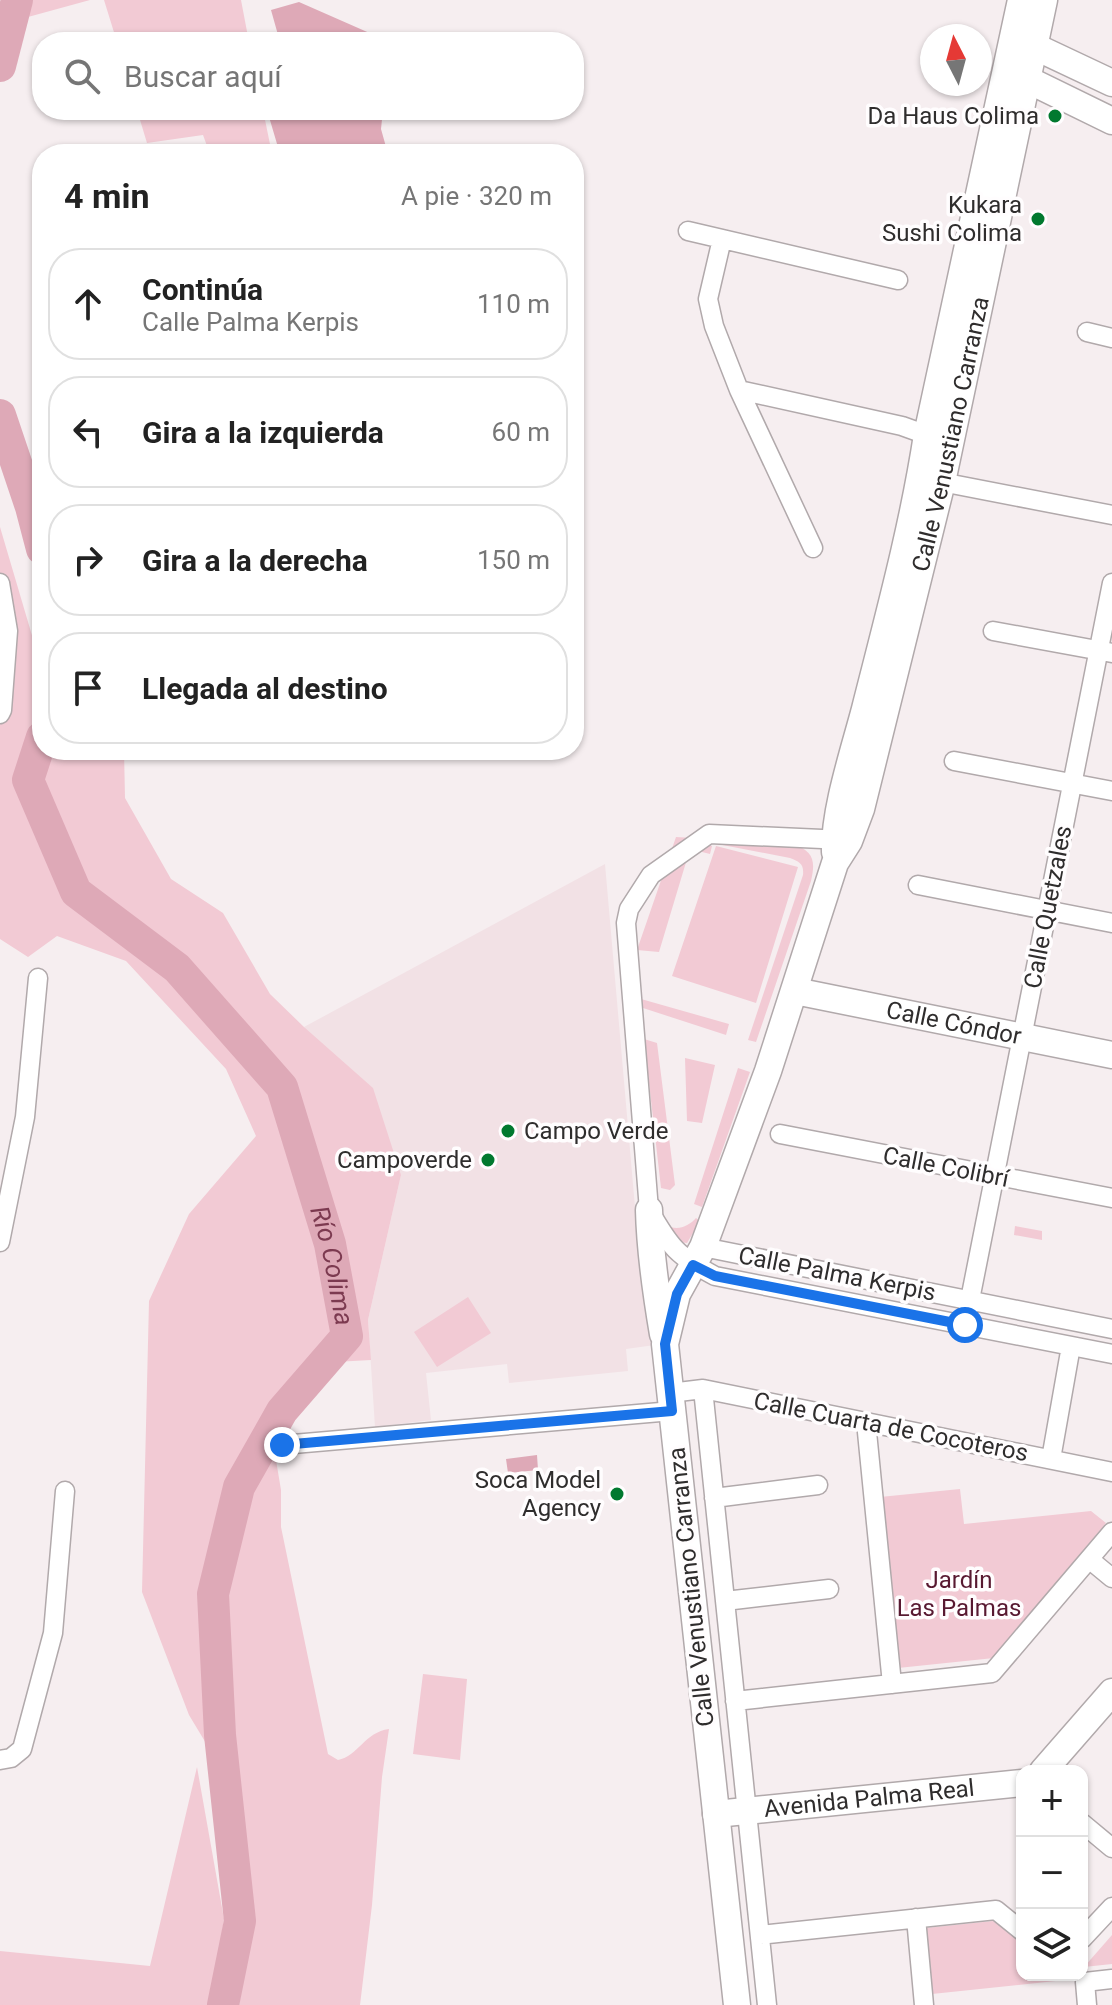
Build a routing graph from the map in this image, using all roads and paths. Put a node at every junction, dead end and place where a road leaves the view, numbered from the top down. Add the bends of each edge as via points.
1 (1021, 0) edge
2 (1044, 0) edge
3 (1024, 41) junction
4 (1017, 75) junction
5 (1112, 83) edge
6 (1112, 121) edge
7 (688, 231) dead end
8 (722, 239) junction
9 (898, 280) dead end
10 (1087, 332) dead end
11 (1112, 338) edge
12 (739, 390) junction
13 (938, 424) junction
14 (931, 480) junction
15 (1112, 515) edge
16 (813, 548) dead end
17 (0, 583) edge
18 (1112, 583) edge
19 (993, 631) dead end
20 (1105, 652) edge
21 (0, 714) edge
22 (954, 761) dead end
23 (1072, 783) junction
24 (1112, 791) edge
25 (839, 848) junction
26 (918, 885) dead end
27 (1047, 910) junction
28 (1112, 923) edge
29 (38, 978) dead end
30 (795, 991) junction
31 (1022, 1037) junction
32 (1112, 1055) edge
33 (780, 1134) dead end
34 (995, 1176) junction
35 (1112, 1198) edge
36 (649, 1210) junction
37 (0, 1242) edge
38 (698, 1256) junction
39 (970, 1300) junction
40 (965, 1325) junction
41 (1112, 1329) edge
42 (665, 1344) junction
43 (1071, 1346) junction
44 (1112, 1354) edge
45 (703, 1389) junction
46 (671, 1402) junction
47 (866, 1422) junction
48 (282, 1445) dead end
49 (1051, 1459) junction
50 (1112, 1472) edge
51 (818, 1485) dead end
52 (65, 1491) dead end
53 (714, 1498) junction
54 (1109, 1543) edge
55 (1089, 1559) junction
56 (1112, 1578) edge
57 (829, 1589) dead end
58 (725, 1601) junction
59 (892, 1684) junction
60 (1112, 1692) edge
61 (735, 1701) junction
62 (1112, 1719) edge
63 (0, 1760) edge
64 (1048, 1765) edge
65 (1070, 1765) edge
66 (1016, 1784) edge
67 (1016, 1796) edge
68 (747, 1818) junction
69 (717, 1820) junction
70 (1088, 1828) edge
71 (1112, 1848) edge
72 (1112, 1907) edge
73 (916, 1918) junction
74 (1016, 1926) edge
75 (1088, 1933) edge
76 (760, 1935) junction
77 (1088, 1979) edge
78 (1112, 1979) edge
79 (1081, 1981) edge
80 (737, 2005) edge
81 (767, 2005) edge
82 (924, 2005) edge
83 (1087, 2005) edge

1 - 3 street, Calle Venustiano Carranza
2 - 3 street, Calle Venustiano Carranza
3 - 4 street, Calle Venustiano Carranza
3 - 5 street
4 - 6 street
4 - 13 street, Calle Venustiano Carranza
7 - 8 street
8 - 9 street
8 - 12 street via 708,299
10 - 11 street
12 - 13 street via 902,426
12 - 16 street
13 - 14 street, Calle Venustiano Carranza
14 - 15 street
14 - 25 street, Calle Venustiano Carranza via 868,740 841,802
17 - 21 street via 8,631
18 - 20 street, Calle Quetzales
19 - 20 street
20 - 23 street, Calle Quetzales
22 - 23 street
23 - 24 street
23 - 27 street, Calle Quetzales
25 - 30 street, Calle Venustiano Carranza
25 - 36 street via 709,834 651,875 629,909
26 - 27 street
27 - 28 street
27 - 31 street, Calle Quetzales
29 - 37 street via 25,1117
30 - 31 street, Calle Cóndor
30 - 38 street, Calle Venustiano Carranza
31 - 32 street, Calle Cóndor
31 - 34 street, Calle Quetzales
33 - 34 street, Calle Colibrí
34 - 35 street, Calle Colibrí
34 - 39 street, Calle Quetzales
36 - 38 street via 668,1244
36 - 42 street
38 - 39 street, Calle Palma Kerpis
38 - 40 street, Calle Palma Kerpis via 715,1276
38 - 42 street, Calle Venustiano Carranza via 677,1294
39 - 40 street, Calle Quetzales
39 - 41 street, Calle Palma Kerpis
40 - 43 street, Calle Palma Kerpis
42 - 46 street, Calle Venustiano Carranza
43 - 44 street, Calle Palma Kerpis
43 - 49 street
45 - 46 street, Calle Cuarta de Cocoteros
45 - 47 street, Calle Cuarta de Cocoteros
45 - 53 street, Calle Venustiano Carranza
46 - 48 street, Calle Cuarta de Cocoteros
46 - 69 street, Calle Venustiano Carranza
47 - 49 street, Calle Cuarta de Cocoteros
47 - 59 street
49 - 50 street, Calle Cuarta de Cocoteros
51 - 53 street
52 - 63 street via 53,1633 22,1749
53 - 58 street, Calle Venustiano Carranza
54 - 55 street
55 - 56 street
55 - 59 street via 992,1673
57 - 58 street
58 - 61 street, Calle Venustiano Carranza
59 - 61 street
60 - 64 street
61 - 68 street, Calle Venustiano Carranza
62 - 65 street
66 - 68 street, Avenida Palma Real
67 - 68 street, Avenida Palma Real
68 - 69 street, Avenida Palma Real
68 - 76 street, Calle Venustiano Carranza
69 - 80 street, Calle Venustiano Carranza
70 - 71 street
72 - 75 street
73 - 74 street via 996,1910
73 - 76 street
73 - 82 street
76 - 81 street, Calle Venustiano Carranza
77 - 78 street
79 - 83 street

